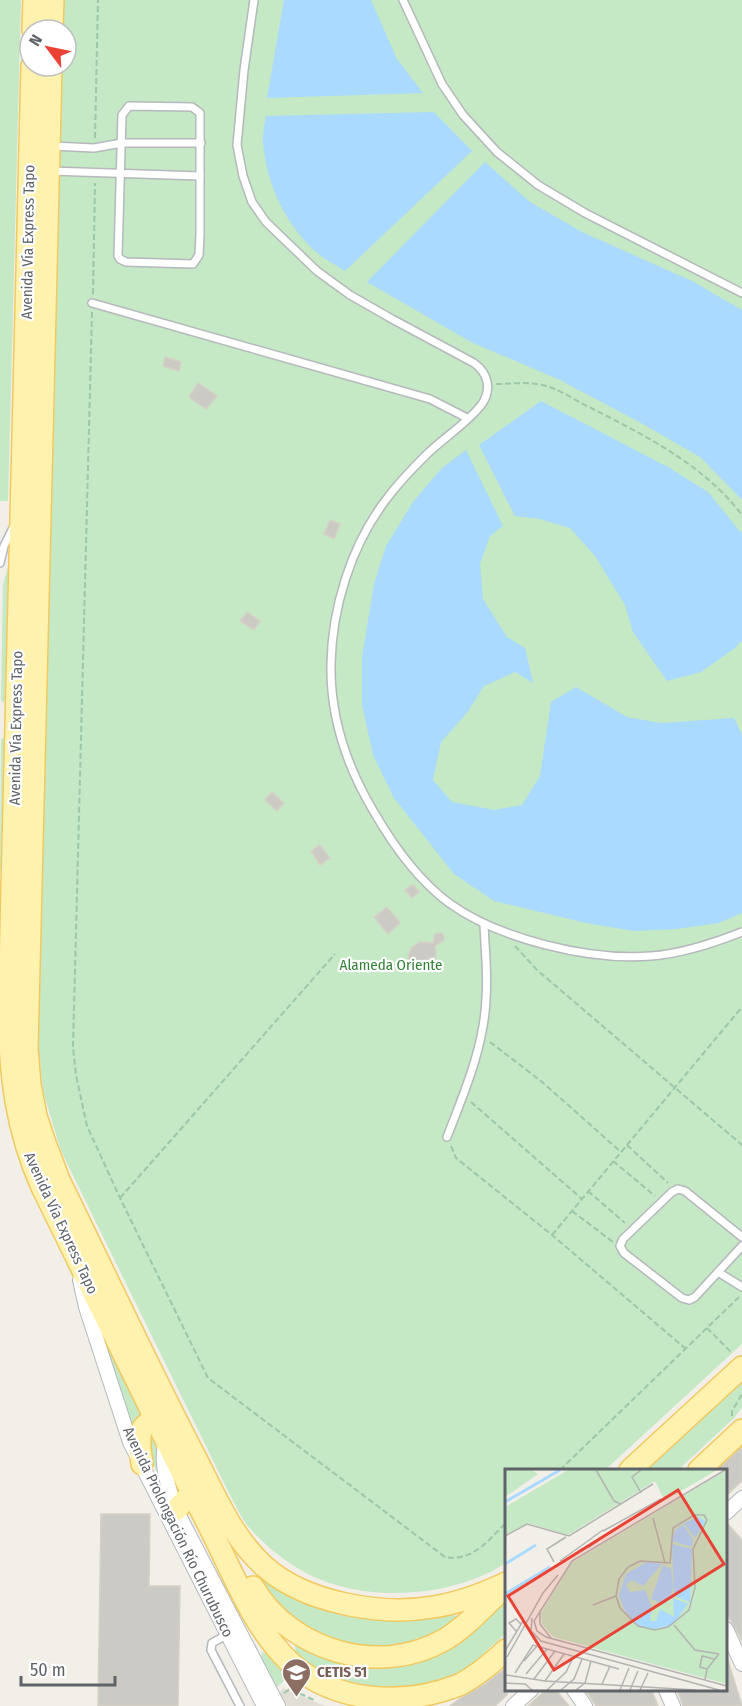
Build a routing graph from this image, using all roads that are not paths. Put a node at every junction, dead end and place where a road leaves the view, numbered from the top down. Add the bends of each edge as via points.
1 (34, 0) edge
2 (53, 0) edge
3 (254, 0) edge
4 (403, 0) edge
5 (33, 18) edge
6 (52, 18) edge
7 (32, 78) edge
8 (51, 78) edge
9 (122, 143) junction
10 (201, 143) junction
11 (49, 146) junction
12 (48, 171) junction
13 (122, 173) junction
14 (200, 176) junction
15 (742, 293) edge
16 (92, 303) road end
17 (467, 418) junction
18 (21, 510) junction
19 (0, 563) edge
20 (484, 925) junction
21 (742, 932) edge
22 (447, 1137) road end
23 (742, 1237) edge
24 (742, 1246) edge
25 (72, 1249) junction
26 (718, 1272) junction
27 (742, 1287) edge
28 (739, 1362) edge
29 (163, 1414) junction
30 (740, 1426) edge
31 (174, 1436) junction
32 (142, 1464) junction
33 (631, 1469) edge
34 (700, 1469) edge
35 (196, 1501) junction
36 (734, 1506) edge
37 (176, 1510) junction
38 (742, 1517) edge
39 (234, 1532) junction
40 (505, 1585) edge
41 (505, 1586) edge
42 (233, 1631) junction
43 (727, 1631) edge
44 (296, 1634) junction
45 (280, 1652) junction
46 (505, 1652) edge
47 (742, 1664) edge
48 (529, 1691) edge
49 (575, 1691) edge
50 (667, 1691) edge
51 (272, 1704) edge
52 (240, 1706) edge
53 (513, 1706) edge
54 (585, 1706) edge
55 (673, 1706) edge

1 - 5 main road
2 - 6 main road
3 - 17 lane via 237,145 252,201 266,222 350,295 474,363 486,375 488,385 482,403
4 - 15 lane via 442,84 497,152 538,185 585,213
7 - 18 main road, Avenida Vía Express Tapo
8 - 11 main road, Avenida Vía Express Tapo
9 - 10 lane
9 - 10 lane via 122,115 132,105 195,108 201,117
9 - 11 lane via 94,148
9 - 13 lane
10 - 14 lane
11 - 12 main road, Avenida Vía Express Tapo
12 - 13 lane
12 - 29 main road, Avenida Vía Express Tapo via 27,1047 30,1085 59,1180
13 - 14 lane
13 - 14 lane via 117,252 126,262 196,262
16 - 17 lane via 430,399
17 - 20 lane via 424,457 385,501 361,541 341,594 331,665 338,729 360,790 413,869 447,902
18 - 19 lane
18 - 25 main road, Avenida Vía Express Tapo via 8,908 10,1052 15,1105 34,1169
20 - 21 lane via 592,954 622,957 664,954
20 - 22 lane via 486,999 482,1035
23 - 26 lane via 685,1191 675,1189 620,1246 685,1300 695,1297
24 - 26 lane
25 - 29 main road, Avenida Vía Express Tapo
25 - 32 street, Avenida Prolongación Río Churubusco via 116,1400
26 - 27 lane
28 - 33 main road
29 - 31 main road, Avenida Vía Express Tapo
29 - 32 main road via 146,1423 139,1434
30 - 34 main road
31 - 35 main road, Avenida Vía Express Tapo
31 - 37 street, Avenida Prolongación Río Churubusco via 163,1450 163,1461
31 - 39 main road, Avenida Vía Express Tapo
32 - 42 street, Avenida Prolongación Río Churubusco
35 - 37 main road via 186,1499
35 - 45 main road, Avenida Vía Express Tapo via 260,1624
36 - 38 street
37 - 42 street, Avenida Prolongación Río Churubusco
39 - 40 main road via 278,1577 310,1593 344,1603 380,1608 432,1607
39 - 44 main road via 256,1593 277,1619
41 - 44 main road via 444,1640 401,1654 354,1654 333,1650
42 - 51 street, Avenida Prolongación Río Churubusco
42 - 52 lane via 212,1643 211,1650
43 - 47 street
44 - 45 main road
45 - 46 main road, Avenida Vía Express Tapo via 300,1670 335,1691 370,1699 413,1699 459,1685
48 - 53 street
49 - 54 street
50 - 55 street

